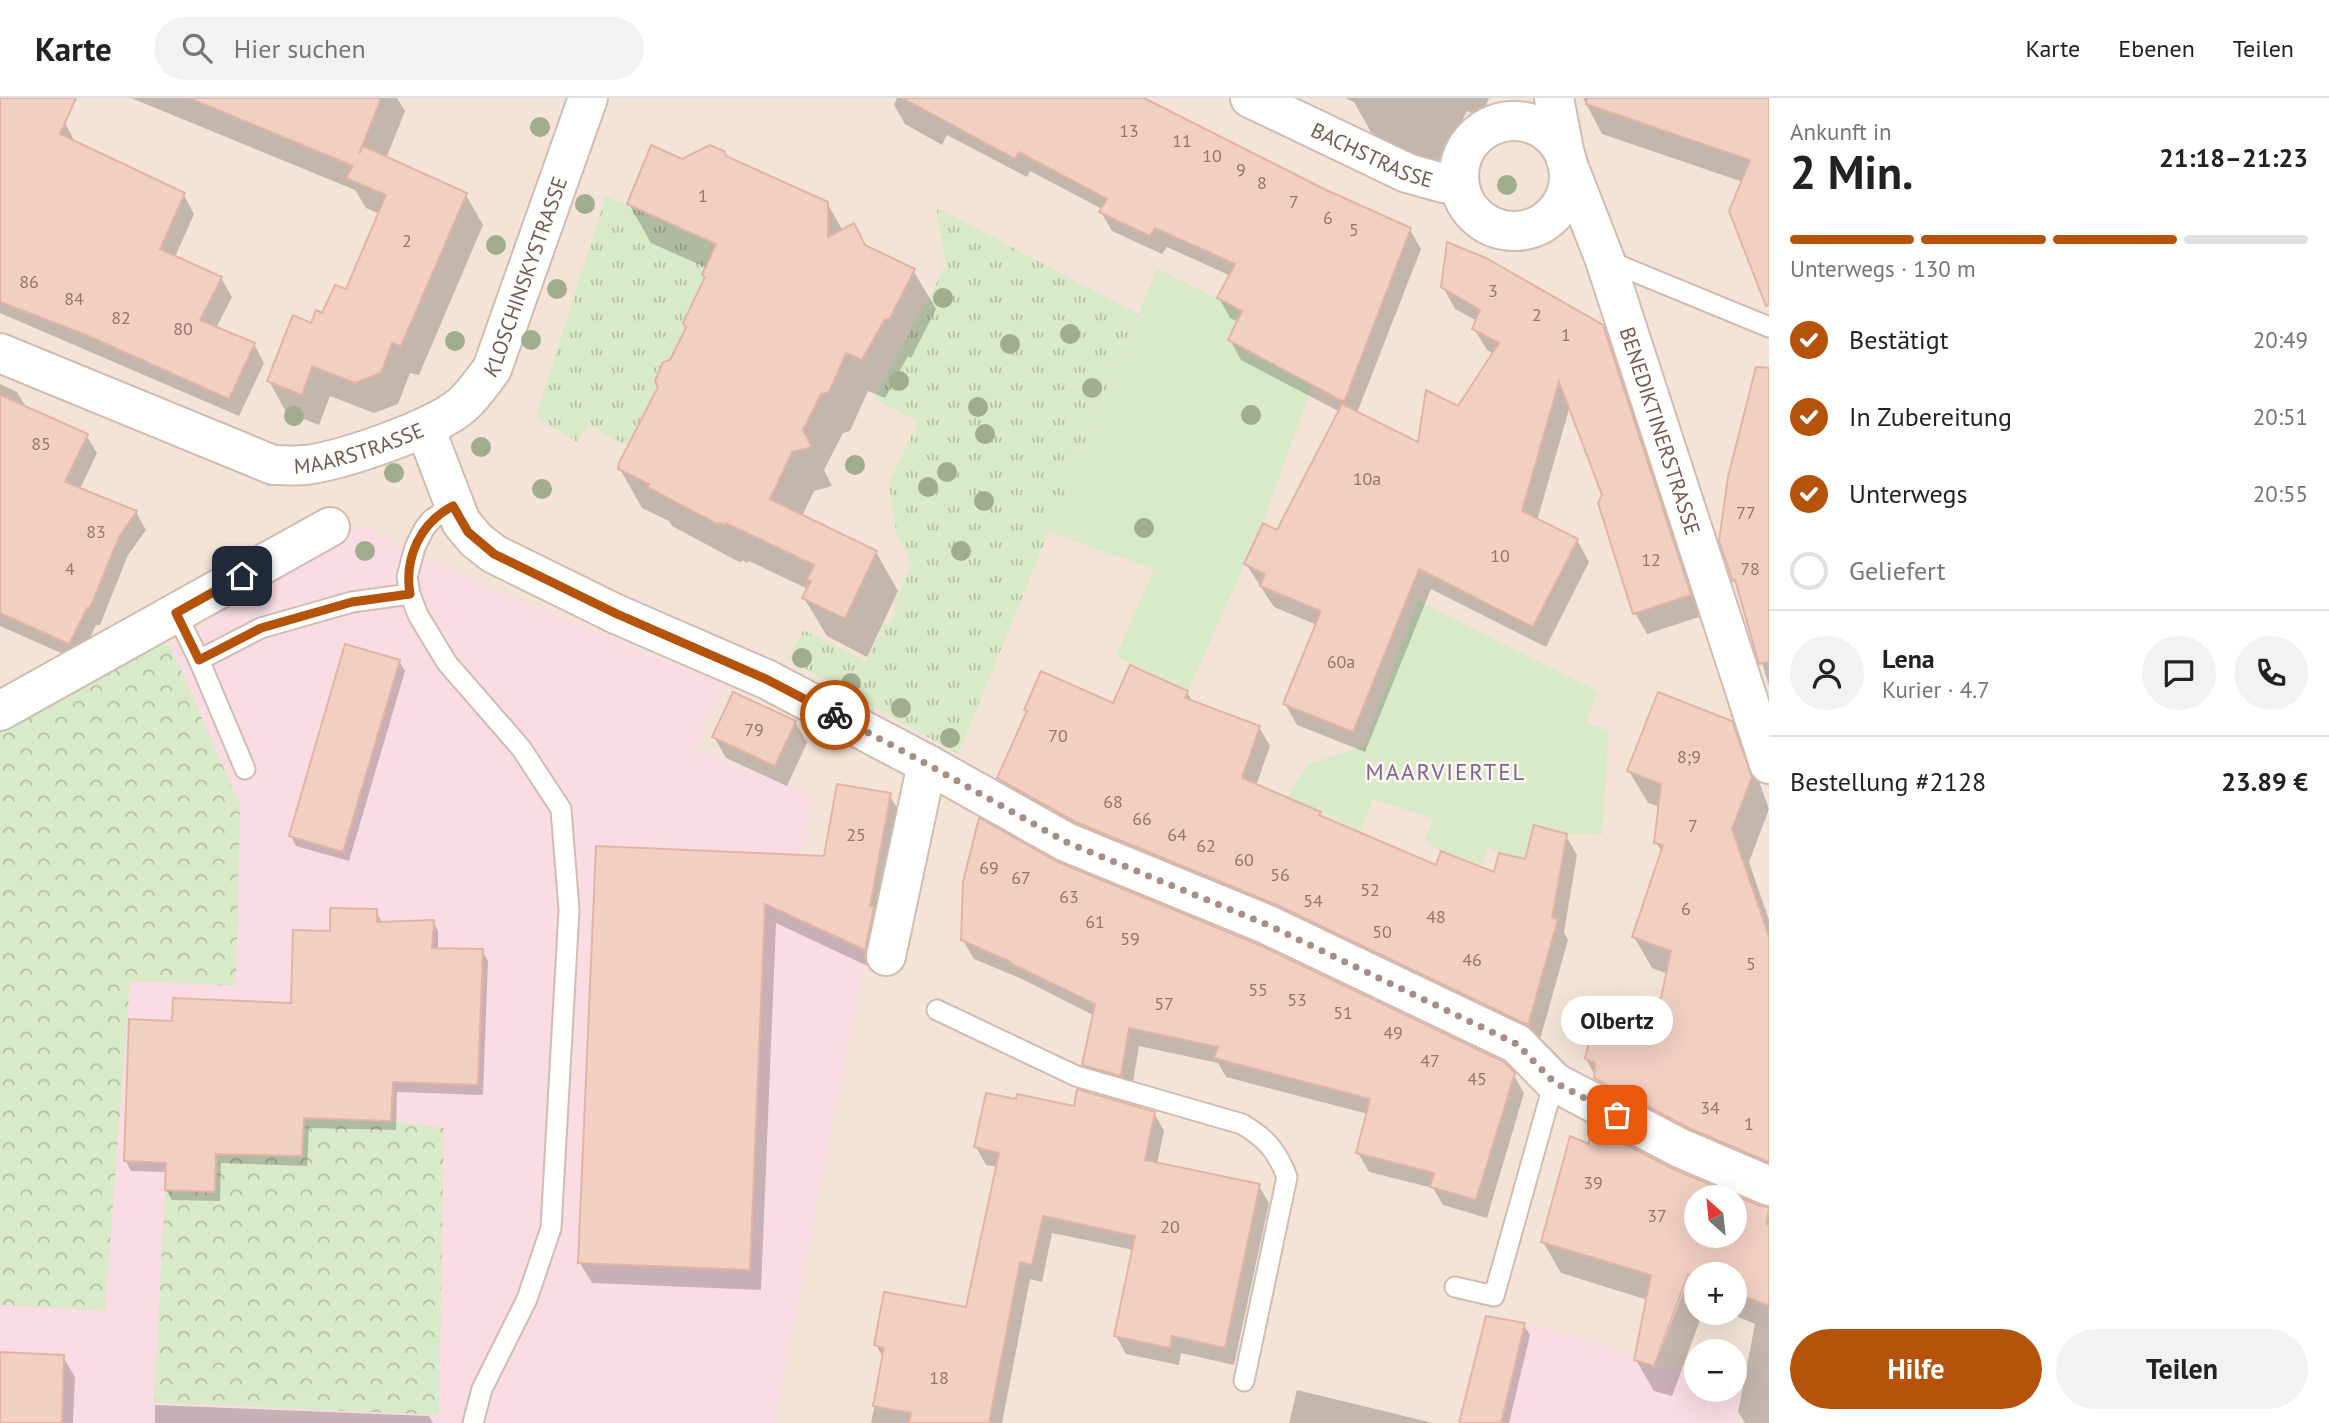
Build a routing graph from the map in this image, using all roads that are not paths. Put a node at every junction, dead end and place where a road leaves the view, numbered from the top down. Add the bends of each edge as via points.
1 (588, 98) edge
2 (1250, 98) edge
3 (1554, 98) edge
4 (1566, 160) junction
5 (1459, 184) junction
6 (1605, 260) junction
7 (1769, 327) edge
8 (0, 353) edge
9 (425, 428) junction
10 (453, 506) junction
11 (330, 527) dead end
12 (410, 594) junction
13 (176, 613) junction
14 (199, 660) junction
15 (0, 711) edge
16 (927, 764) junction
17 (1769, 764) edge
18 (245, 769) dead end
19 (886, 956) dead end
20 (937, 1010) dead end
21 (1554, 1082) junction
22 (1769, 1186) edge
23 (1455, 1287) dead end
24 (1244, 1381) dead end
25 (473, 1423) edge

1 - 9 street, KLOSCHINSKYSTRASSE via 492,369 459,407
2 - 5 street, BACHSTRASSE via 1407,173
3 - 4 street, BENEDIKTINERSTRASSE
4 - 5 street, BACHSTRASSE via 1555,140 1536,125 1498,123 1477,134 1467,146
4 - 5 street, BACHSTRASSE via 1568,183 1560,205 1544,222 1529,229 1506,231 1477,218
4 - 6 street, BENEDIKTINERSTRASSE
6 - 7 lane
6 - 17 street, BENEDIKTINERSTRASSE
8 - 9 street, MAARSTRASSE via 273,465 305,465
9 - 10 street, MAARSTRASSE
10 - 12 lane via 432,519 415,547 407,577
10 - 16 street, MAARSTRASSE via 468,532 494,554 766,679
11 - 13 street
12 - 14 lane via 352,602 261,628
12 - 25 lane via 447,663 521,748 561,809 569,909 551,1228 527,1299 482,1389
13 - 14 lane
13 - 15 street
14 - 18 lane
16 - 19 street
16 - 21 street, MAARSTRASSE via 1066,842 1268,925 1517,1044
20 - 24 lane via 1076,1076 1242,1124 1279,1155 1287,1177
21 - 22 street, MAARSTRASSE via 1680,1148
21 - 23 lane via 1494,1296

